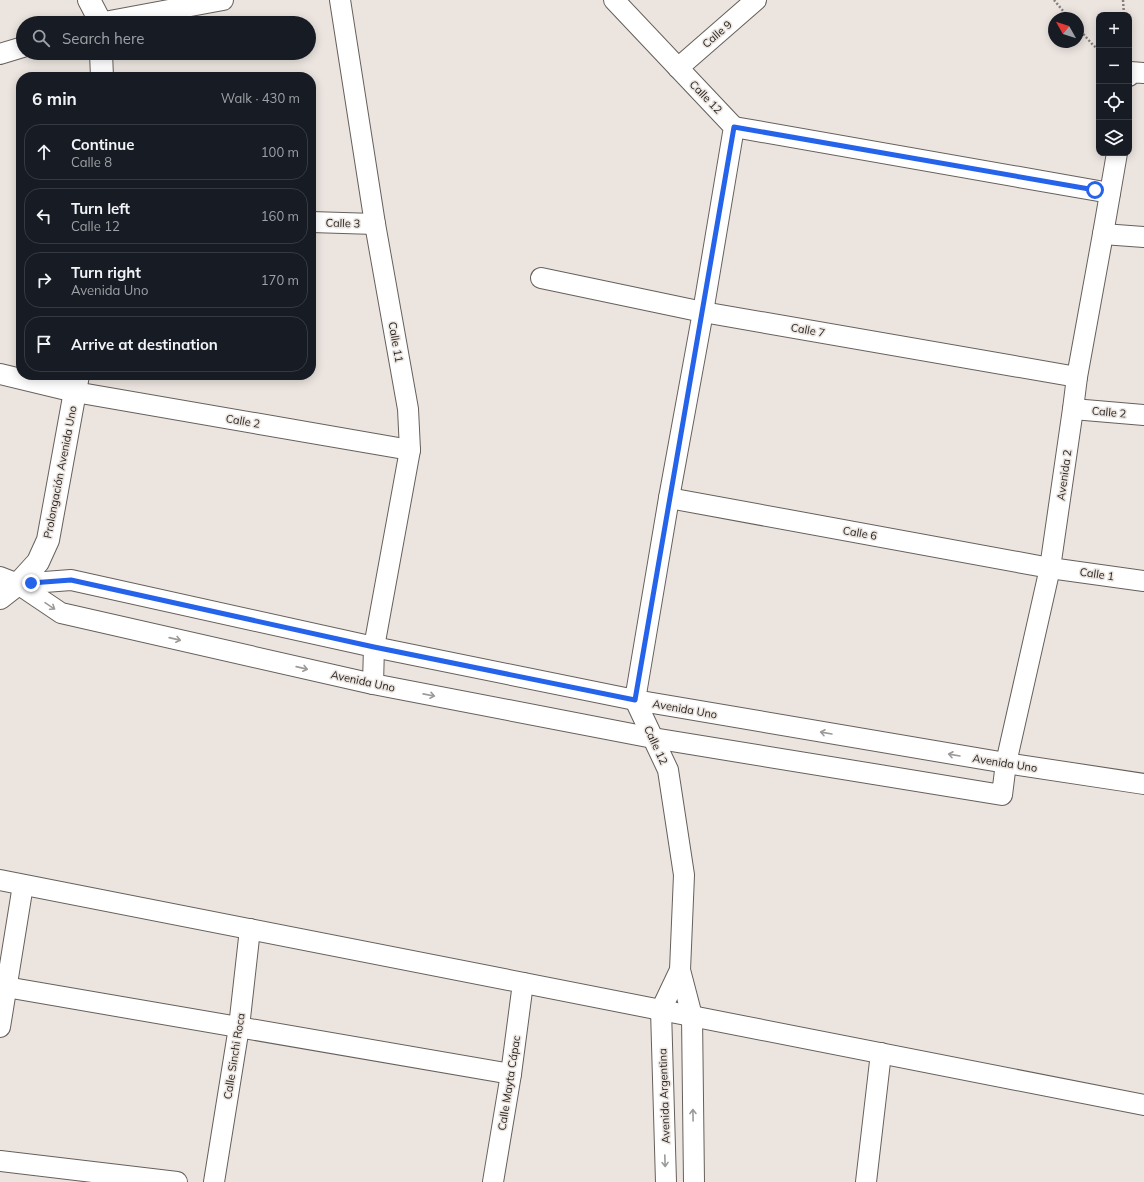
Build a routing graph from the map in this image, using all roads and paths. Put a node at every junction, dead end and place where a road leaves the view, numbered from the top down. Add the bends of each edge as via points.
1 (89, 0) edge
2 (222, 0) edge
3 (340, 0) edge
4 (614, 0) edge
5 (756, 0) edge
6 (1054, 0) edge
7 (1123, 0) edge
8 (1064, 12) edge
9 (1124, 12) edge
10 (97, 16) edge
11 (137, 16) edge
12 (1084, 35) edge
13 (1097, 48) edge
14 (16, 49) edge
15 (0, 54) edge
16 (101, 60) edge
17 (678, 68) junction
18 (102, 72) edge
19 (734, 127) junction
20 (1116, 156) edge
21 (1110, 193) junction
22 (316, 222) edge
23 (375, 224) junction
24 (1104, 234) junction
25 (1144, 238) edge
26 (541, 278) dead end
27 (703, 312) junction
28 (0, 374) edge
29 (16, 376) edge
30 (1077, 377) junction
31 (51, 380) edge
32 (76, 383) edge
33 (1073, 409) junction
34 (1144, 415) edge
35 (410, 450) junction
36 (669, 498) junction
37 (1050, 568) junction
38 (9, 581) edge
39 (1144, 581) edge
40 (0, 598) edge
41 (374, 647) junction
42 (373, 684) junction
43 (635, 700) junction
44 (653, 738) junction
45 (1006, 763) junction
46 (1144, 784) edge
47 (1002, 795) joint
48 (0, 880) edge
49 (23, 884) junction
50 (250, 929) junction
51 (680, 970) junction
52 (523, 983) junction
53 (6, 987) junction
54 (661, 1010) junction
55 (692, 1016) junction
56 (0, 1027) edge
57 (239, 1027) junction
58 (881, 1053) junction
59 (511, 1074) junction
60 (1144, 1105) edge
61 (0, 1161) edge
62 (178, 1182) edge
63 (214, 1182) edge
64 (493, 1182) edge
65 (666, 1182) edge
66 (694, 1182) edge
67 (866, 1182) edge

1 - 10 street
2 - 11 street
3 - 23 street, Calle 11
4 - 17 street, Calle 12
5 - 17 street, Calle 9
6 - 8 path
7 - 9 path
12 - 13 path
14 - 15 street
16 - 18 street
17 - 19 street, Calle 12
19 - 21 street
19 - 27 street
20 - 21 street, Avenida 2
21 - 24 street, Avenida 2
22 - 23 street, Calle 3
23 - 35 street, Calle 11 via 408,408
24 - 25 street
24 - 30 street, Avenida 2
26 - 27 street, Calle 7
27 - 30 street, Calle 7
27 - 36 street
28 - 29 street, Calle 2
30 - 33 street, Avenida 2
31 - 32 street, Calle 2
32 - 35 street, Calle 2
32 - 38 street, Prolongación Avenida Uno via 48,540 38,562
33 - 34 street, Calle 2
33 - 37 street, Avenida 2
35 - 41 street, Calle 11
36 - 37 street, Calle 6
36 - 43 street
37 - 39 street, Calle 1
37 - 45 street, Avenida 2
38 - 40 street, Prolongación Avenida Uno
38 - 41 street, Avenida Uno via 71,580
38 -> 42 street, Avenida Uno via 61,613
41 - 42 street, Calle 11
41 - 43 street, Avenida Uno
42 -> 44 street, Avenida Uno
43 - 44 street, Calle 12
45 -> 43 street, Avenida Uno
44 - 47 street, Avenida Uno
44 - 51 street, Calle 12 via 668,770 684,875
45 - 46 street, Avenida Uno
45 - 47 street, Avenida 2
48 - 49 street
49 - 50 street
49 - 53 street
50 - 52 street
50 - 57 street, Calle Sinchi Roca
51 - 54 street, Calle 12
51 - 55 street, Calle 12
52 - 54 street
52 - 59 street, Calle Mayta Cápac
53 - 56 street
53 - 57 street
54 - 55 street
54 -> 65 street, Avenida Argentina
55 - 58 street
66 -> 55 street
57 - 59 street
57 - 63 street, Calle Sinchi Roca
58 - 60 street
58 - 67 street
59 - 64 street, Calle Mayta Cápac
61 - 62 street

